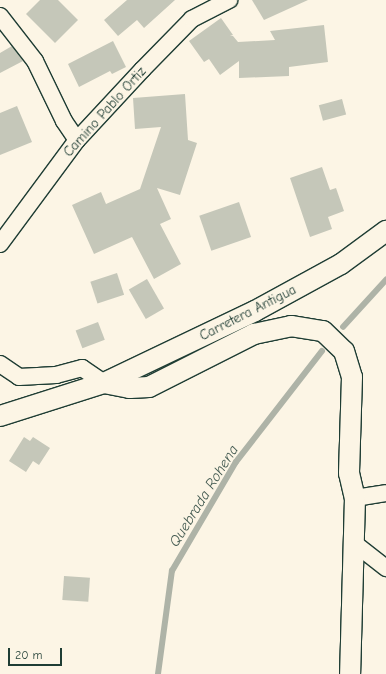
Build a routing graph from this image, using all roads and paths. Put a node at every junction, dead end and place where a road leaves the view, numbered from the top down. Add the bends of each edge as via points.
1 (229, 0) edge
2 (0, 16) edge
3 (77, 140) junction
4 (386, 231) edge
5 (0, 244) edge
6 (0, 364) edge
7 (104, 383) junction
8 (0, 416) edge
9 (386, 492) edge
10 (355, 498) junction
11 (354, 543) junction
12 (386, 568) edge
13 (350, 674) edge

1 - 3 street, Camino Pablo Ortiz via 192,18
2 - 3 street via 35,61 64,121
3 - 5 street, Camino Pablo Ortiz
4 - 7 street, Carretera Antigua via 341,264 255,311
6 - 7 street via 19,377 56,375 82,368
7 - 8 street, Carretera Antigua
7 - 10 street via 130,388 149,387 254,334 291,326 324,331 344,351 352,377 350,473
9 - 10 street
10 - 11 street
11 - 12 street
11 - 13 street

